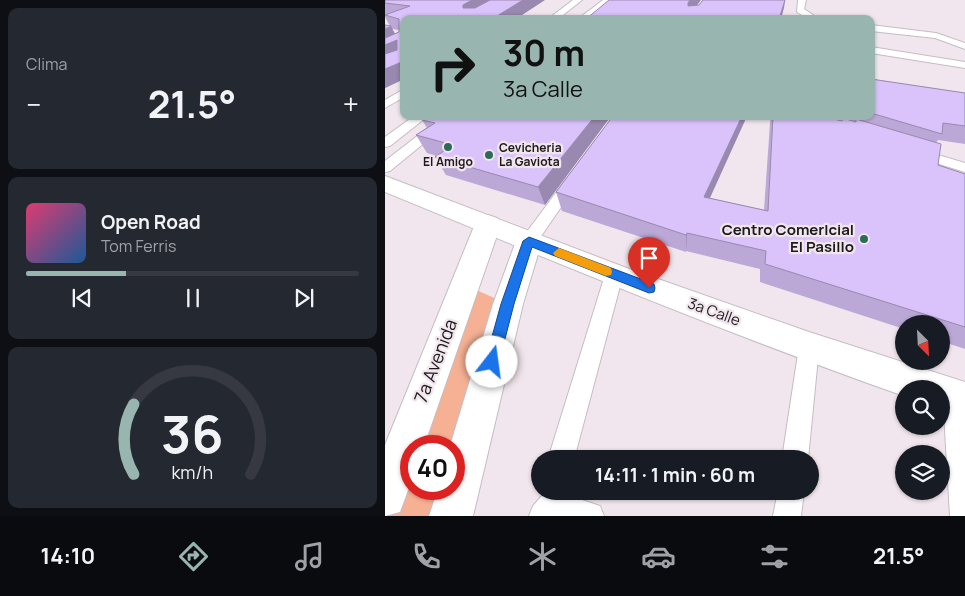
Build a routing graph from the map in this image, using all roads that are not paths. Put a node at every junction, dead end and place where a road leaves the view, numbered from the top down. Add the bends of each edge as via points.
1 (577, 0) edge
2 (608, 0) edge
3 (801, 0) edge
4 (557, 15) edge
5 (587, 15) edge
6 (808, 15) edge
7 (875, 28) edge
8 (965, 46) edge
9 (875, 51) edge
10 (965, 65) edge
11 (400, 95) edge
12 (385, 105) edge
13 (416, 120) edge
14 (446, 120) edge
15 (388, 138) edge
16 (905, 149) edge
17 (385, 168) edge
18 (965, 168) edge
19 (580, 171) edge
20 (385, 183) edge
21 (487, 224) junction
22 (529, 241) junction
23 (614, 275) junction
24 (809, 347) junction
25 (907, 380) edge
26 (950, 408) edge
27 (564, 450) edge
28 (796, 450) edge
29 (385, 497) edge
30 (790, 500) edge
31 (553, 501) edge
32 (451, 516) edge
33 (590, 516) edge
34 (787, 516) edge
35 (965, 516) edge

1 - 4 lane
2 - 5 lane
3 - 6 lane via 800,10
7 - 8 lane via 936,36
9 - 10 lane
11 - 12 lane
13 - 15 lane
14 - 17 lane
16 - 18 lane
19 - 22 lane
20 - 21 main road, 3a Calle
21 - 22 main road, 3a Calle
21 - 29 main road, 7a Avenida
22 - 23 main road, 3a Calle
22 - 32 main road via 507,304
23 - 24 main road, 3a Calle
23 - 27 lane
24 - 25 main road, 3a Calle
24 - 28 lane
26 - 35 lane
30 - 34 lane
31 - 33 lane via 570,511

